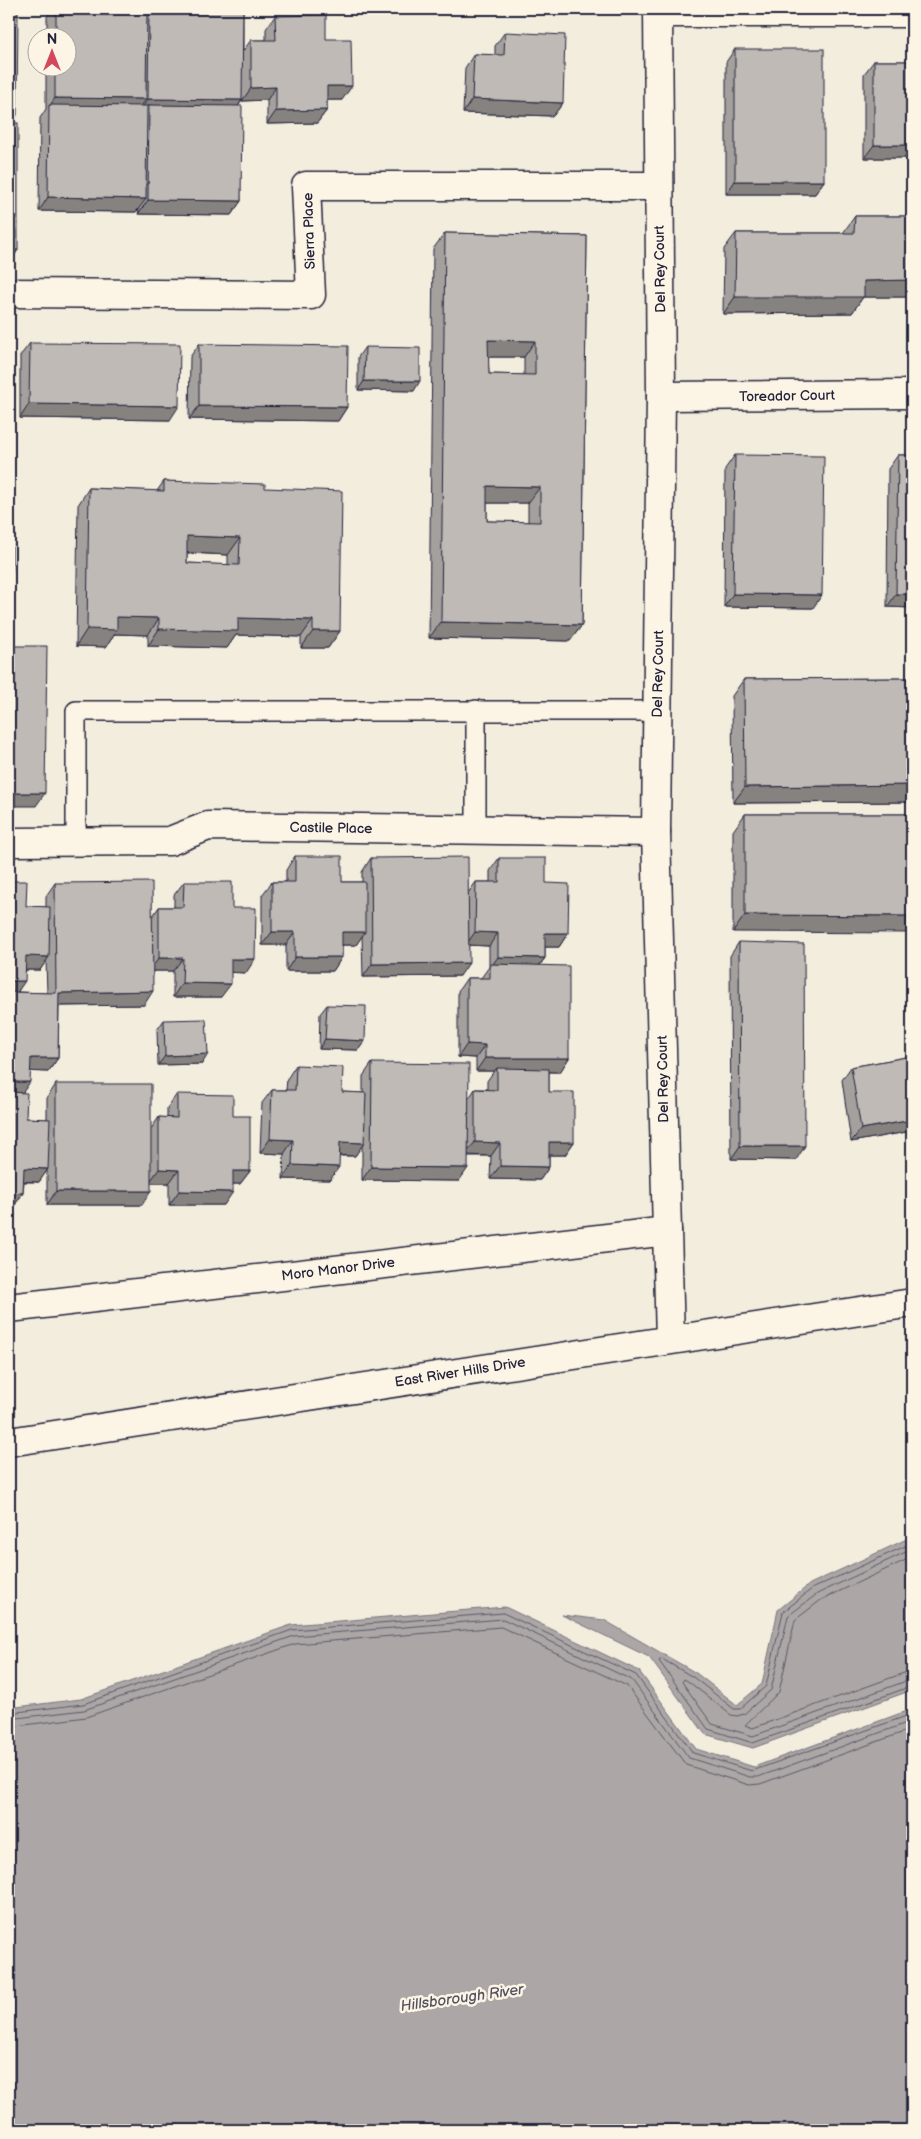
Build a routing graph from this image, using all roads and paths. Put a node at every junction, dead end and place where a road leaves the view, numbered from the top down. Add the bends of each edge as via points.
1 (658, 11) edge
2 (912, 13) edge
3 (658, 186) junction
4 (9, 293) edge
5 (912, 394) edge
6 (661, 396) junction
7 (476, 710) junction
8 (657, 711) junction
9 (476, 829) junction
10 (656, 832) junction
11 (9, 842) edge
12 (76, 842) junction
13 (666, 1231) junction
14 (912, 1303) edge
15 (9, 1308) edge
16 (670, 1339) junction
17 (9, 1442) edge

1 - 2 street
1 - 3 street, Del Rey Court
3 - 4 street, Sierra Place via 306,186 311,296
3 - 6 street, Del Rey Court
5 - 6 street, Toreador Court
6 - 8 street, Del Rey Court
7 - 8 lane
7 - 9 lane
7 - 12 lane via 76,711
8 - 10 street, Del Rey Court
9 - 10 street, Castile Place
9 - 12 street, Castile Place via 208,826 170,842
10 - 13 street, Del Rey Court
11 - 12 street, Castile Place
13 - 15 street, Moro Manor Drive
13 - 16 street, Del Rey Court
14 - 16 street, East River Hills Drive
16 - 17 street, East River Hills Drive

